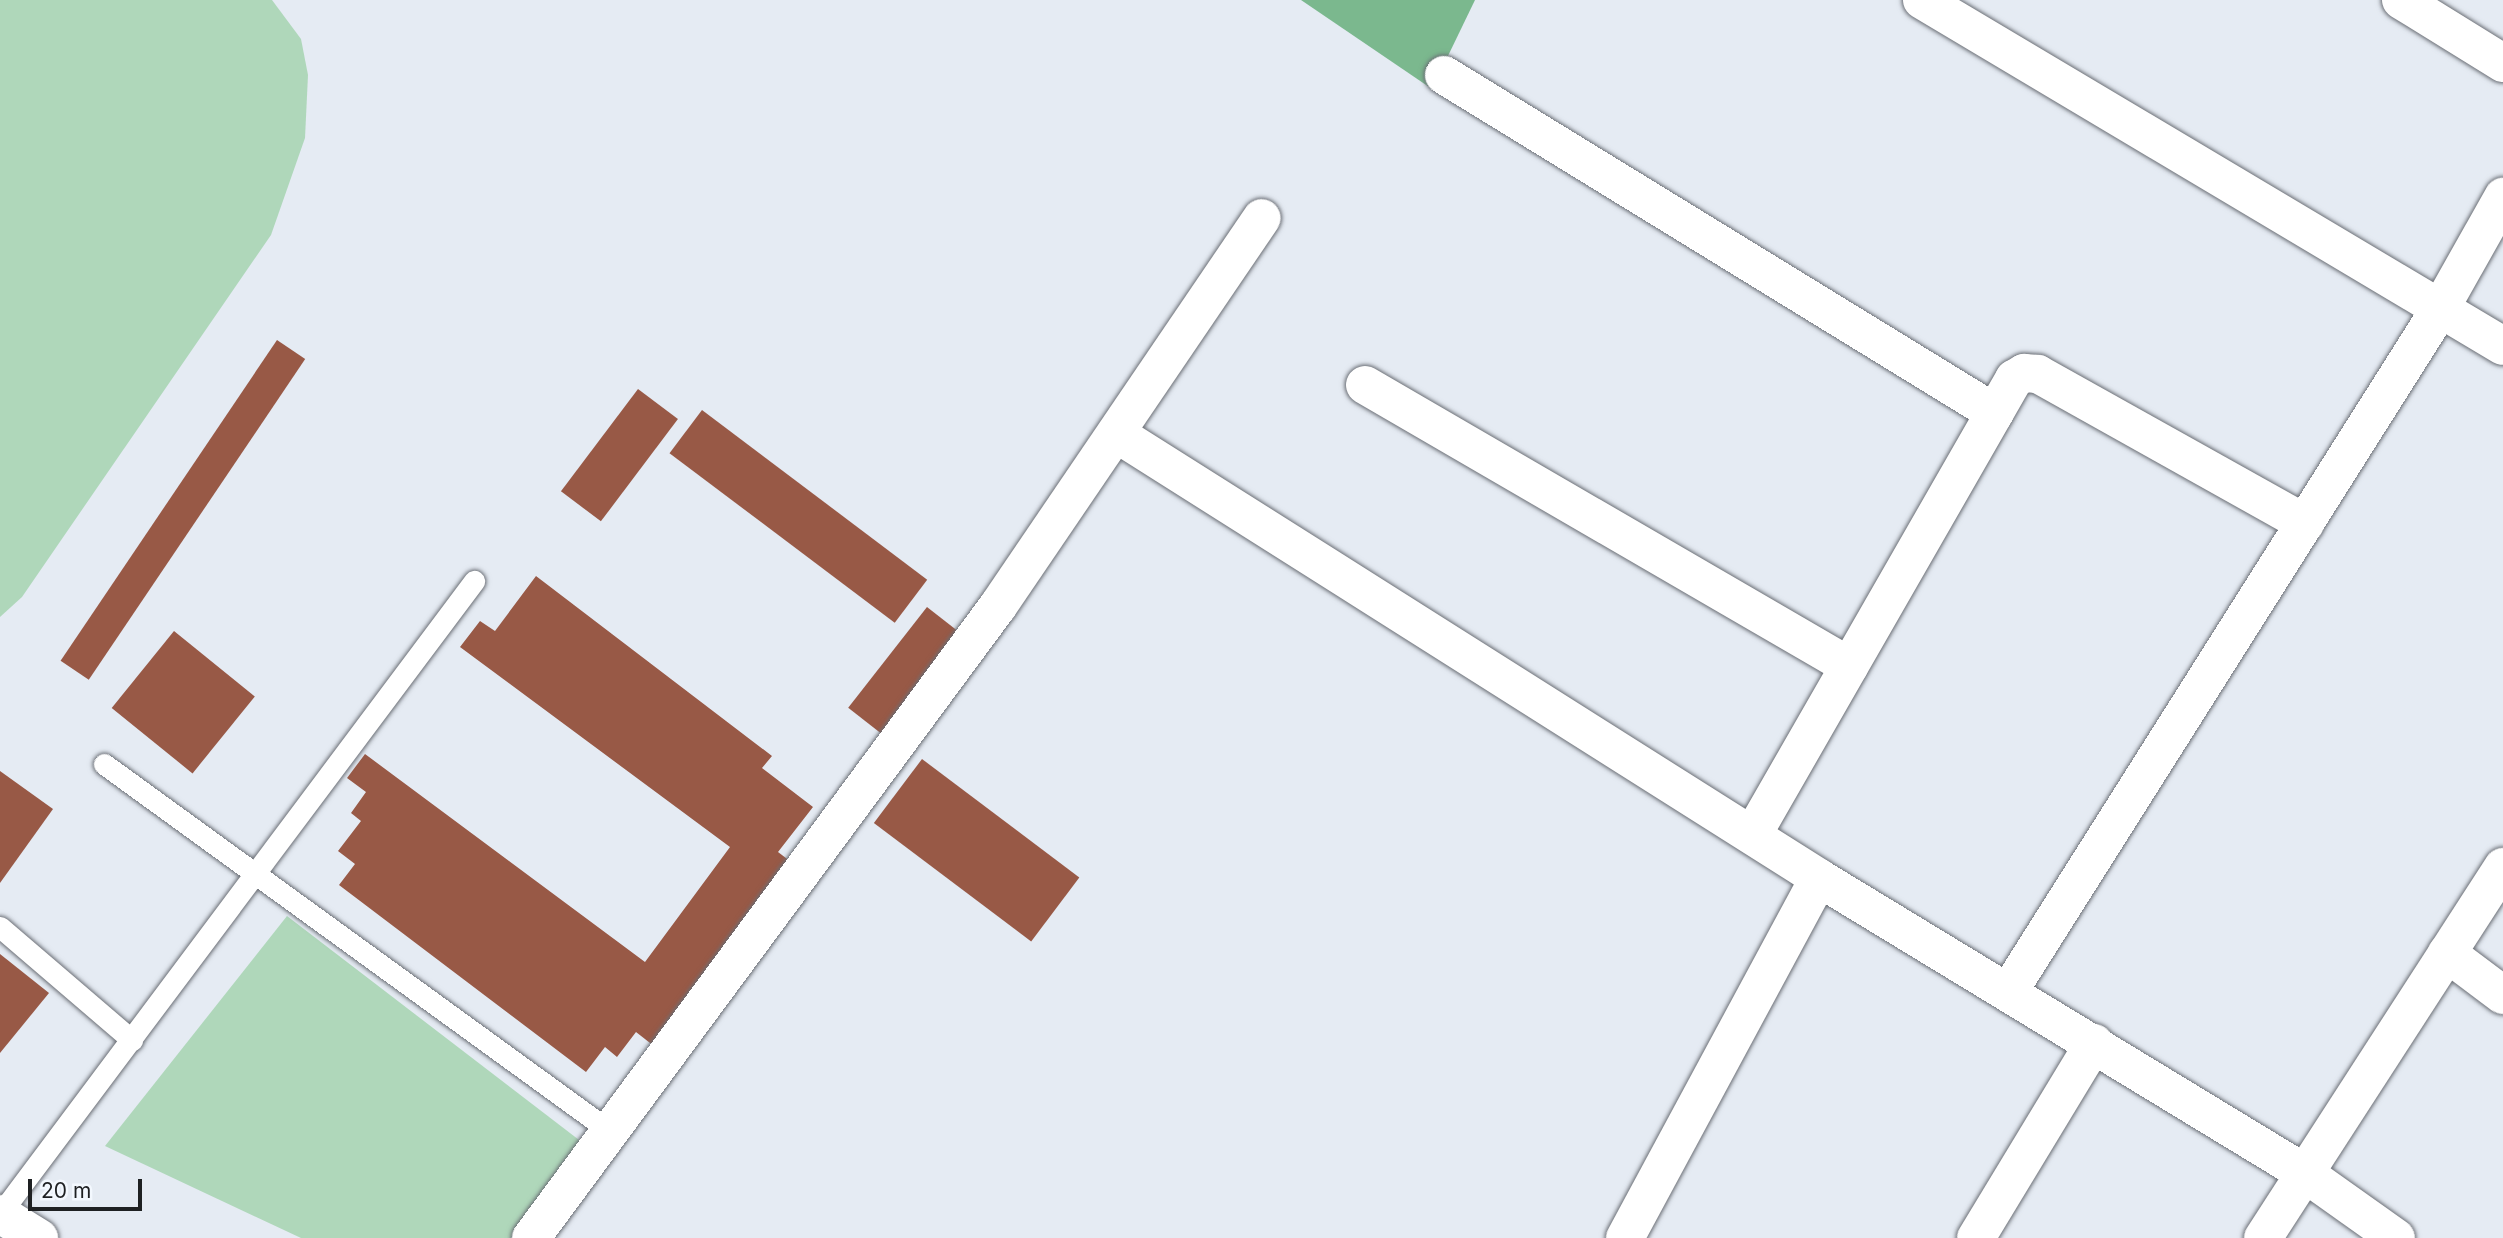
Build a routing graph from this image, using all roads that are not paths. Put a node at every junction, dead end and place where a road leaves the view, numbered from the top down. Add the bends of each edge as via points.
1 (1922, 0) edge
2 (2400, 0) edge
3 (2503, 63) edge
4 (1444, 75) dead end
5 (2503, 197) edge
6 (1262, 218) dead end
7 (2440, 309) junction
8 (2503, 346) edge
9 (1366, 385) dead end
10 (1995, 413) junction
11 (1117, 434) junction
12 (2305, 523) junction
13 (474, 582) dead end
14 (1849, 666) junction
15 (104, 764) dead end
16 (1753, 834) junction
17 (2503, 867) edge
18 (254, 875) junction
19 (1819, 878) junction
20 (0, 927) edge
21 (2447, 953) junction
22 (2009, 992) junction
23 (2503, 995) edge
24 (132, 1040) junction
25 (2094, 1043) junction
26 (607, 1129) junction
27 (2303, 1172) junction
28 (0, 1214) edge
29 (39, 1238) edge
30 (531, 1238) edge
31 (1625, 1238) edge
32 (1976, 1238) edge
33 (2263, 1238) edge
34 (2396, 1238) edge

1 - 7 street
2 - 3 street
4 - 10 street
5 - 7 street
6 - 11 street
7 - 8 street
7 - 12 street
9 - 14 street
10 - 12 street via 2014,379 2038,374
10 - 14 street
11 - 16 street
11 - 26 street via 864,793
12 - 22 street
13 - 18 lane
14 - 16 street
15 - 18 lane
16 - 19 street
17 - 21 street
18 - 24 lane
18 - 26 lane
19 - 22 street
19 - 31 street
20 - 24 lane
21 - 23 street
21 - 27 street
22 - 25 street
24 - 28 lane
25 - 27 street
25 - 32 street
26 - 30 street
27 - 33 street
27 - 34 street
28 - 29 street

